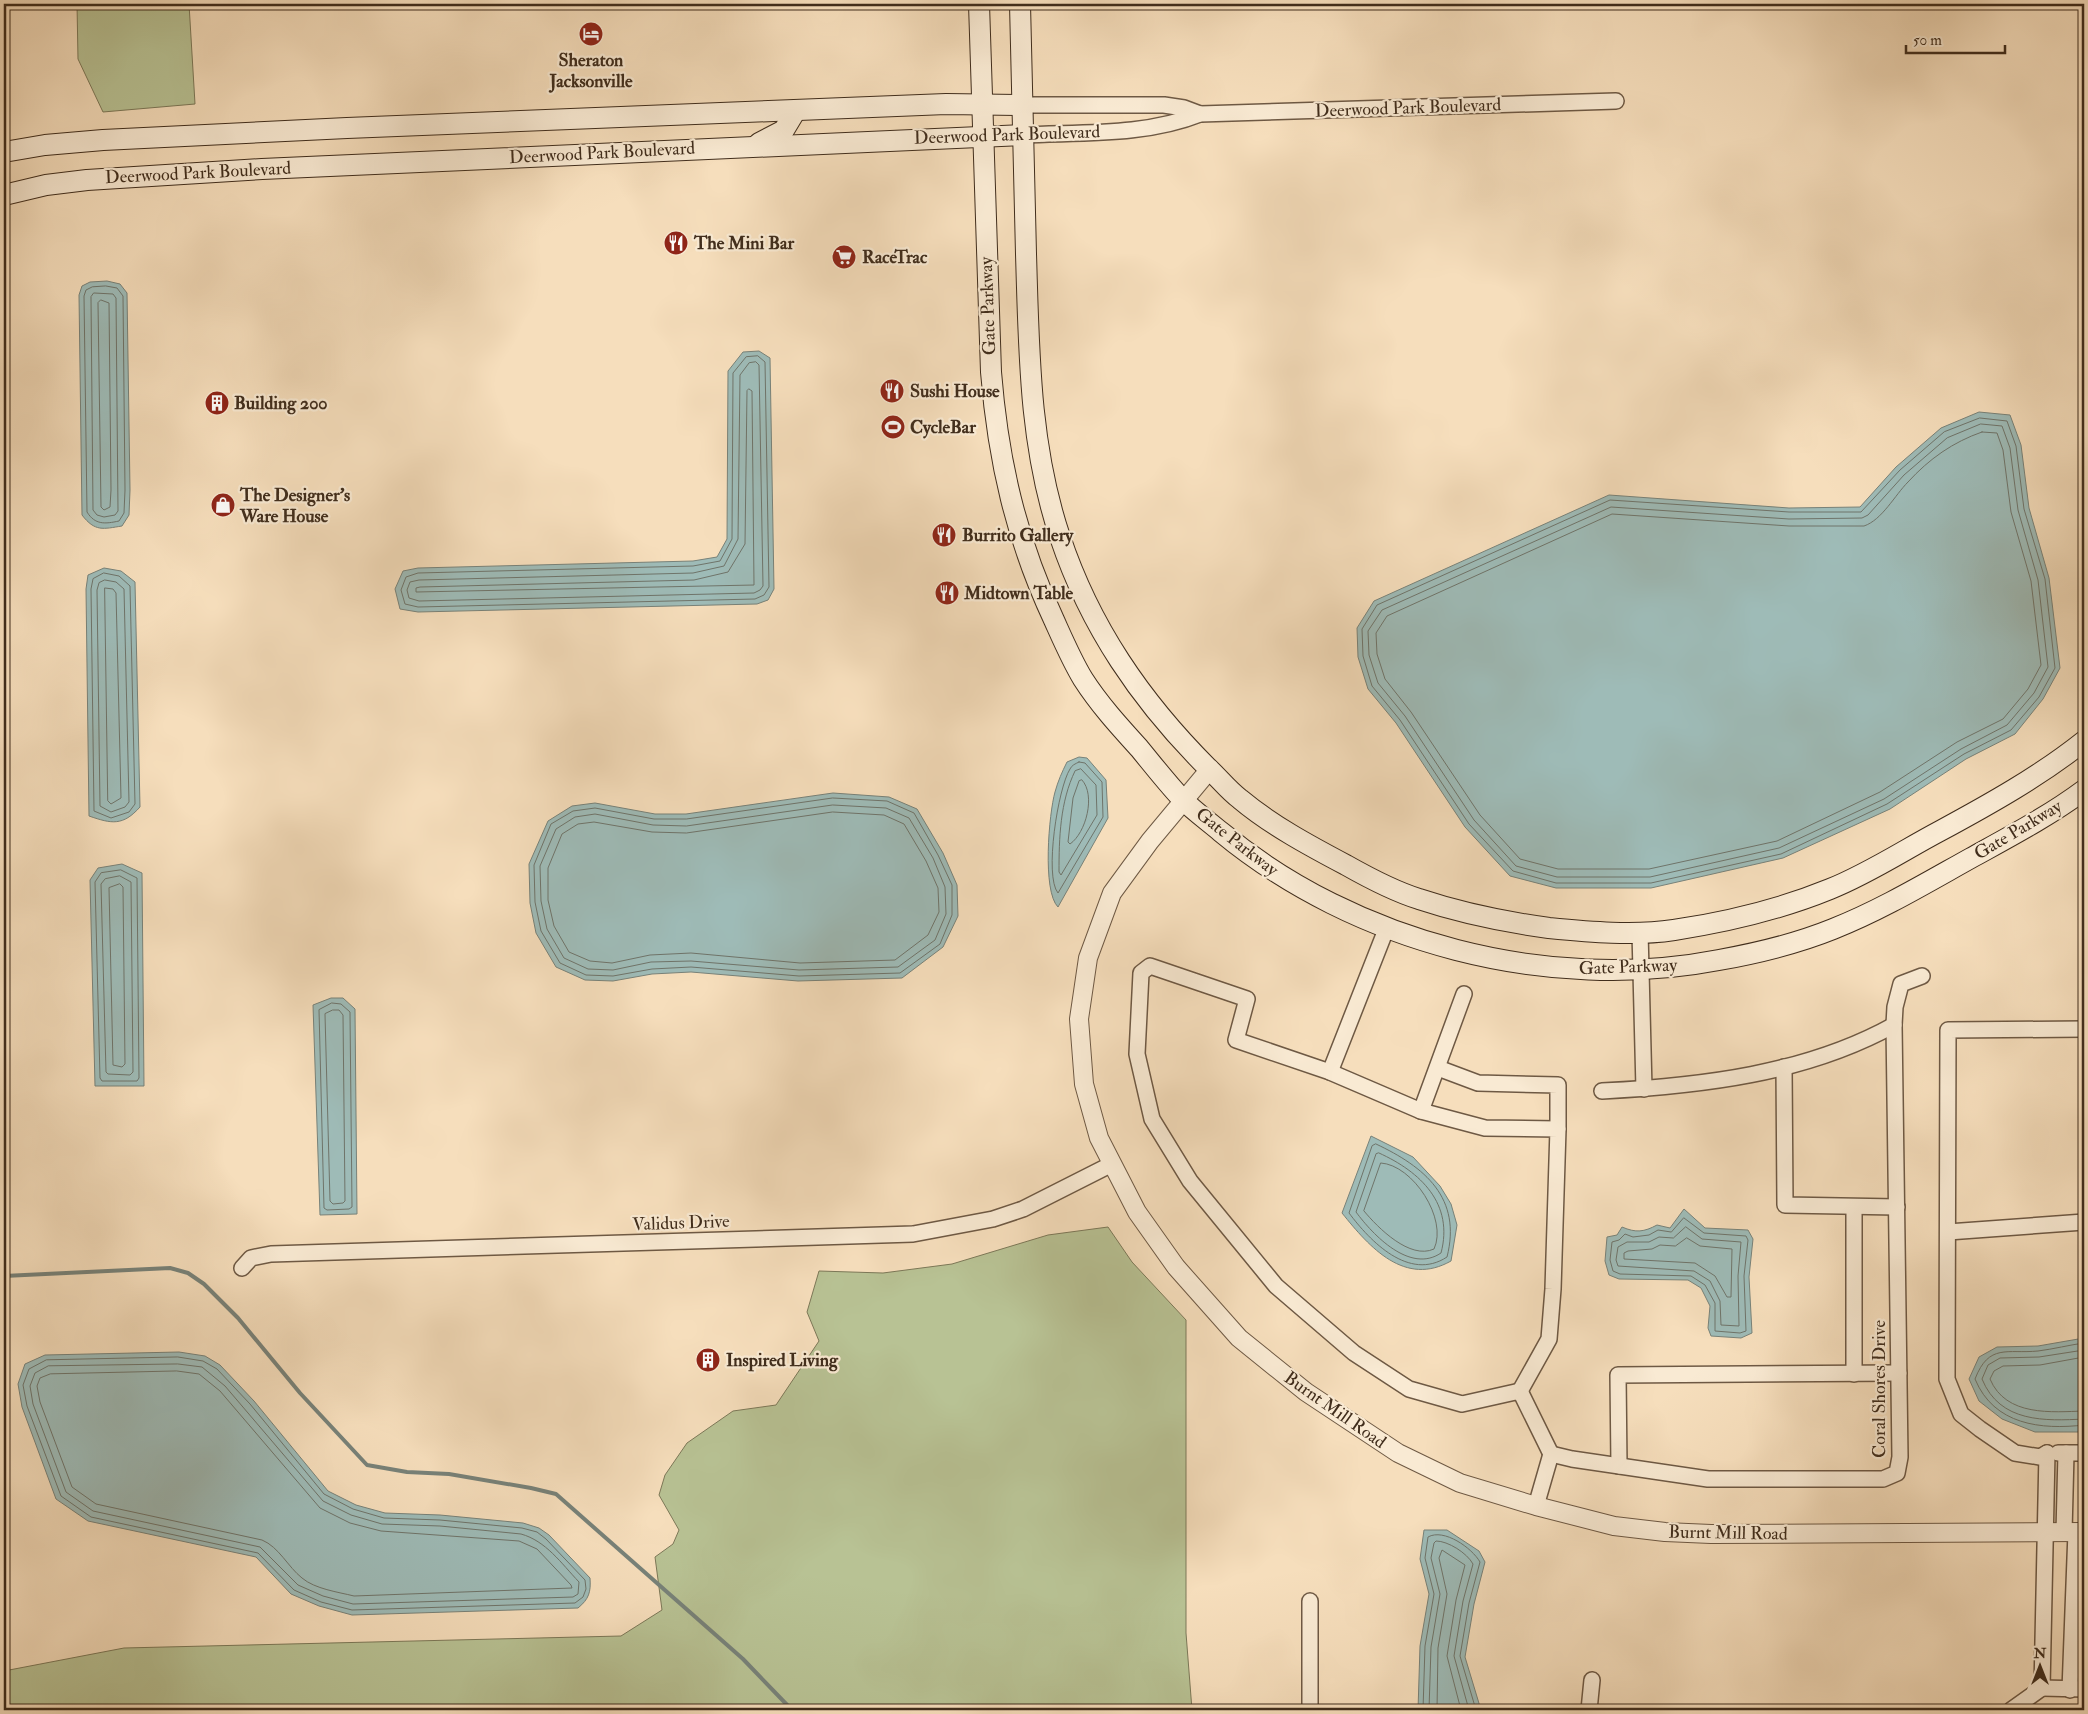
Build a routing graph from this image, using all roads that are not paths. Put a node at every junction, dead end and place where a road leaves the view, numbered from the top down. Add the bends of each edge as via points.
1 (979, 4) edge
2 (1020, 4) edge
3 (1616, 101) dead end
4 (981, 104) junction
5 (1023, 105) junction
6 (796, 110) junction
7 (1200, 114) junction
8 (1023, 135) junction
9 (982, 136) junction
10 (753, 146) junction
11 (4, 152) edge
12 (4, 195) edge
13 (2084, 741) edge
14 (1210, 769) junction
15 (2084, 790) edge
16 (1184, 801) junction
17 (1387, 927) junction
18 (1640, 932) junction
19 (1640, 969) junction
20 (1922, 976) dead end
21 (1464, 994) dead end
22 (1894, 1025) junction
23 (2084, 1029) edge
24 (1784, 1067) junction
25 (1438, 1068) junction
26 (1330, 1072) junction
27 (1644, 1089) junction
28 (1602, 1091) dead end
29 (1421, 1111) junction
30 (1558, 1129) junction
31 (1112, 1164) junction
32 (1897, 1207) junction
33 (1854, 1208) junction
34 (2084, 1222) edge
35 (1948, 1232) junction
36 (242, 1268) dead end
37 (1899, 1373) junction
38 (1854, 1374) junction
39 (1520, 1391) junction
40 (2047, 1453) junction
41 (2066, 1453) junction
42 (2084, 1453) edge
43 (1551, 1454) junction
44 (1619, 1466) junction
45 (1536, 1506) junction
46 (2046, 1532) junction
47 (2075, 1532) edge
48 (1310, 1601) dead end
49 (2044, 1609) junction
50 (2072, 1609) junction
51 (2044, 1650) junction
52 (2071, 1650) junction
53 (1592, 1680) dead end
54 (2042, 1688) junction
55 (2077, 1689) edge
56 (1310, 1710) edge
57 (1589, 1710) edge
58 (2011, 1710) edge

1 - 4 main road, Gate Parkway
2 - 5 main road, Gate Parkway
3 - 7 street, Deerwood Park Boulevard
4 - 5 main road, Deerwood Park Boulevard
4 - 6 main road, Deerwood Park Boulevard
4 - 9 main road, Gate Parkway
5 - 7 street, Deerwood Park Boulevard via 1164,106
5 - 8 main road, Gate Parkway
6 - 10 main road via 784,130
6 - 11 main road, Deerwood Park Boulevard via 103,140
7 - 8 street, Deerwood Park Boulevard via 1164,127
8 - 9 main road, Deerwood Park Boulevard
8 - 14 main road, Gate Parkway via 1031,395 1038,451 1052,513 1086,601 1122,665 1166,725
9 - 10 main road, Deerwood Park Boulevard
9 - 16 main road, Gate Parkway via 989,348 995,420 1007,490 1020,537 1036,581 1082,677 1104,708
10 - 12 main road, Deerwood Park Boulevard via 368,163 87,180
13 - 18 main road, Gate Parkway via 2062,759 1978,810 1834,887 1782,906 1672,930
14 - 16 street, Burnt Mill Road
14 - 18 main road, Gate Parkway via 1238,798 1320,852 1417,899 1528,925
15 - 19 main road, Gate Parkway via 2010,837 1833,929 1777,948 1716,961
16 - 17 main road, Gate Parkway via 1278,875 1346,911
16 - 31 street, Burnt Mill Road via 1112,893 1088,958 1079,1019 1084,1084 1099,1138
17 - 19 main road, Gate Parkway via 1463,953 1503,962 1598,971
17 - 26 street
18 - 19 street
19 - 27 street
20 - 22 street, Coral Shores Drive via 1901,984
21 - 25 street
22 - 24 street via 1872,1037
22 - 32 street, Coral Shores Drive
23 - 35 street via 1948,1030
24 - 27 street via 1677,1087
24 - 33 street via 1785,1205
25 - 29 street
25 - 30 street via 1478,1083 1558,1085
26 - 29 street
26 - 39 street via 1236,1040 1247,999 1150,966 1141,973 1137,1054 1152,1119 1190,1181 1276,1286 1354,1353 1409,1388 1462,1404
27 - 28 street
29 - 30 street via 1485,1128
30 - 39 street via 1554,1289 1549,1339
31 - 36 street, Validus Drive via 1023,1209 993,1219 912,1234 271,1254 251,1258
31 - 45 street, Burnt Mill Road via 1137,1212 1176,1267 1239,1338 1276,1368 1306,1392 1398,1453 1460,1483
32 - 33 street
32 - 37 street, Coral Shores Drive
33 - 38 street
34 - 35 street
35 - 40 street via 1947,1379 1961,1414 2015,1453 2040,1457
37 - 38 street
37 - 44 street, Coral Shores Drive via 1900,1457 1897,1473 1883,1479 1708,1480
38 - 44 street via 1618,1375
39 - 43 street
40 - 41 street
40 - 46 street
41 - 42 street
41 - 47 street
43 - 44 street, Coral Shores Drive
43 - 45 street
45 - 46 street, Burnt Mill Road via 1614,1526 1665,1532
46 - 47 street, Burnt Mill Road
46 - 49 street
47 - 50 street
48 - 56 street
49 - 50 street
49 - 51 street
50 - 52 street
51 - 52 street
51 - 54 street
52 - 55 street
53 - 57 street
54 - 55 street
54 - 58 street

